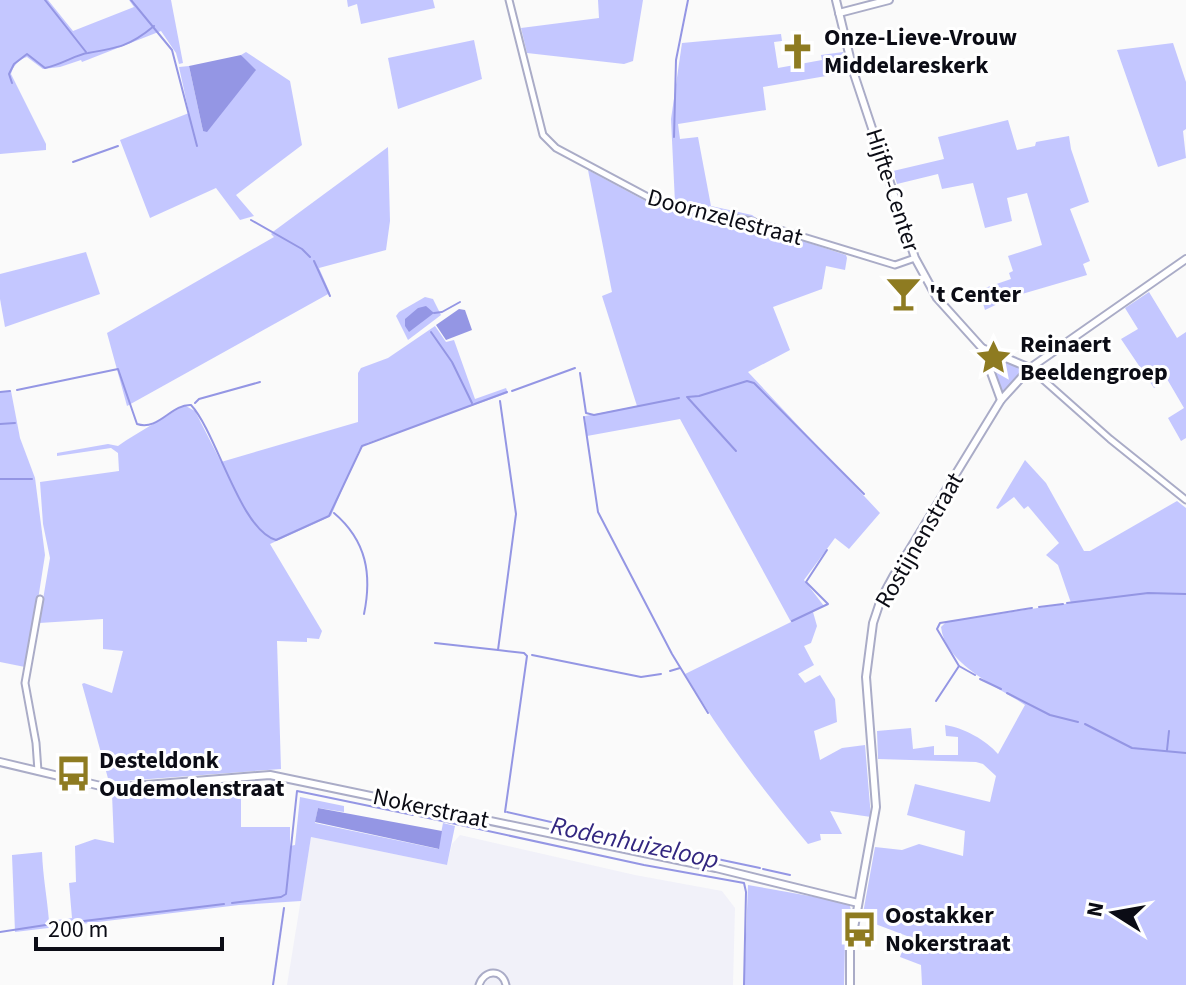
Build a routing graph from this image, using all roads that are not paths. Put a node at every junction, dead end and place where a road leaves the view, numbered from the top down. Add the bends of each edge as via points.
1 (509, 0) edge
2 (836, 0) edge
3 (889, 0) edge
4 (839, 13) junction
5 (915, 258) junction
6 (1186, 259) edge
7 (982, 348) junction
8 (1030, 368) junction
9 (1001, 400) junction
10 (1186, 500) edge
11 (40, 599) dead end
12 (0, 762) edge
13 (38, 771) junction
14 (858, 903) junction
15 (479, 985) edge
16 (506, 985) edge
17 (850, 985) edge

1 - 5 street, Doornzelestraat via 543,135 556,148 659,203 751,221 895,265
2 - 4 street, Hijfte-Center
3 - 4 street
4 - 5 street, Hijfte-Center
5 - 7 street, Hijfte-Center via 937,298
6 - 8 street, Rostijnenstraat
7 - 8 street, Hijfte-Center
7 - 9 street, Hijfte-Center
8 - 9 street, Rostijnenstraat
8 - 10 street
9 - 14 street, Rostijnenstraat via 894,575 873,623 866,677 876,807
11 - 13 street via 25,683
12 - 13 street, Nokerstraat
13 - 14 street, Nokerstraat via 109,788 270,775
14 - 17 street, Rostijnenstraat
15 - 16 street via 489,972 504,978

